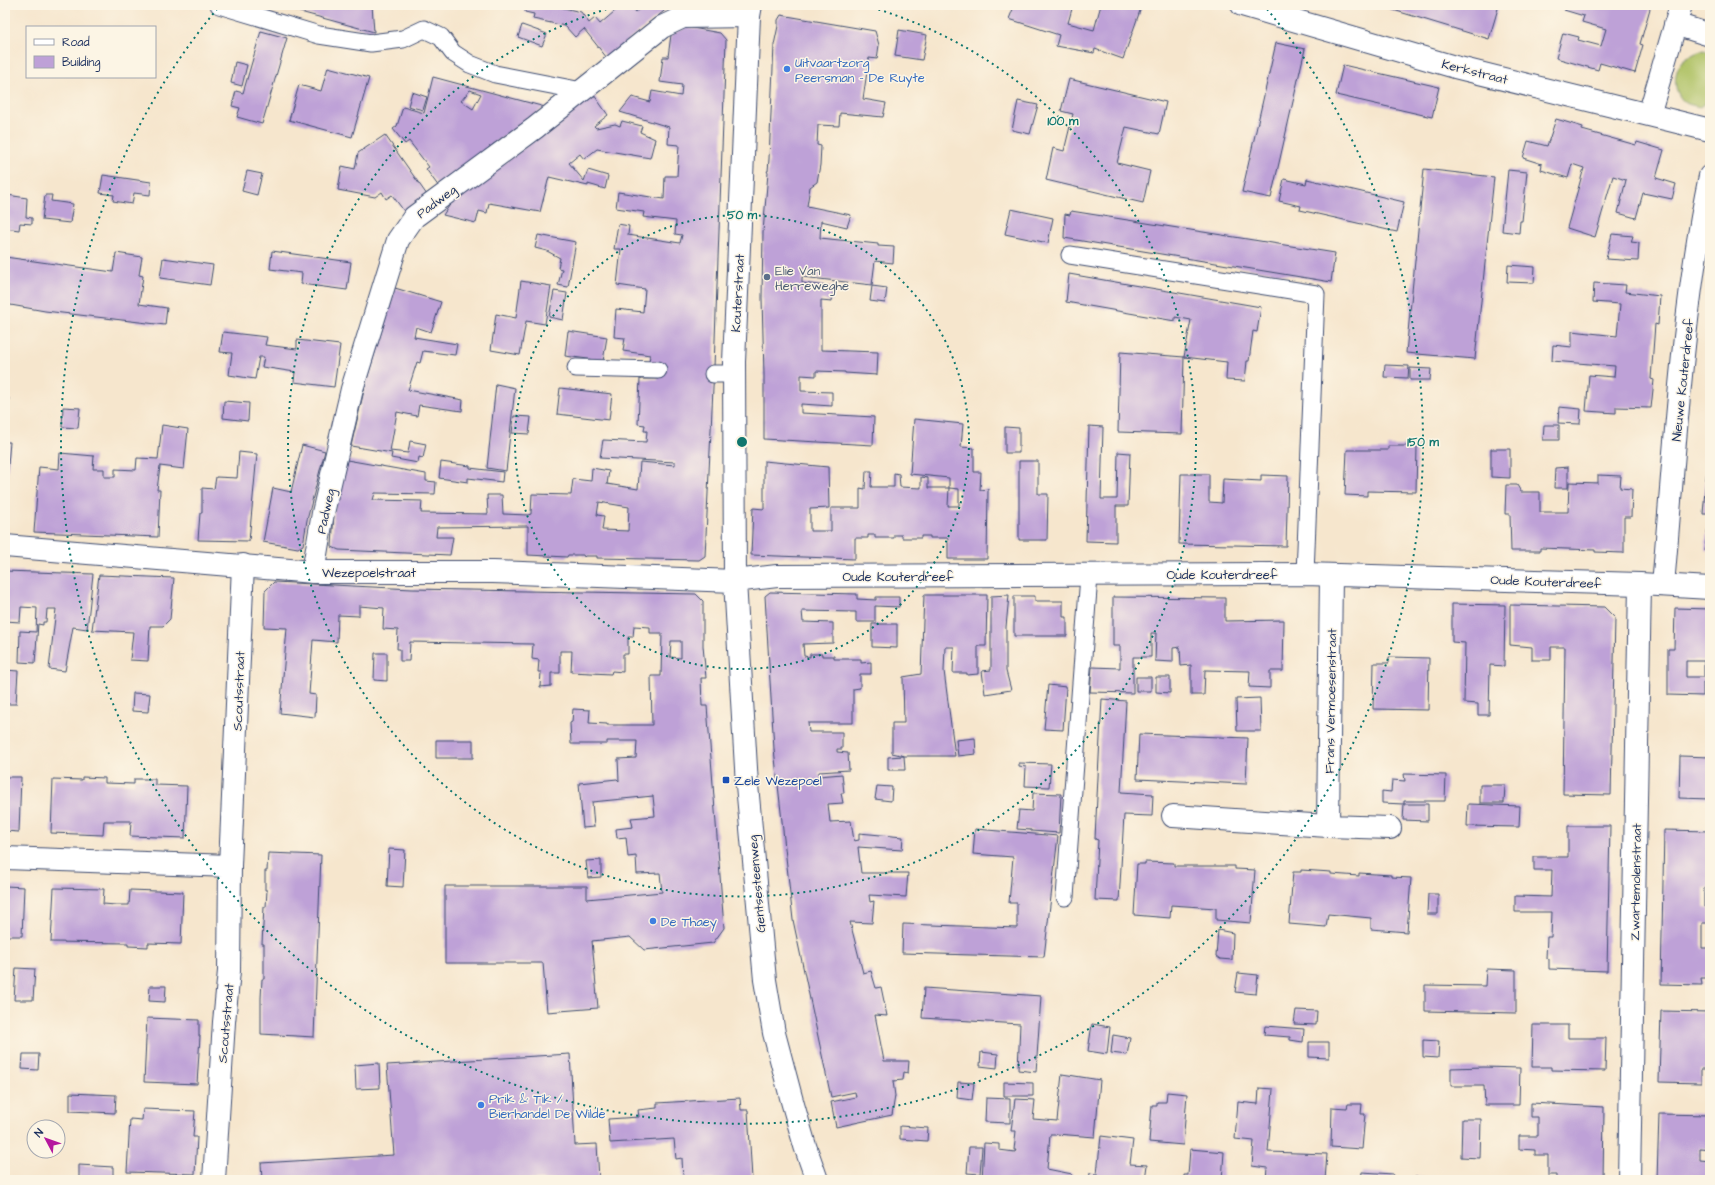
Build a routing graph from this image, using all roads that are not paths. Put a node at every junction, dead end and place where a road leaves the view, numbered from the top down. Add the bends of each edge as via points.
1 (219, 5) edge
2 (1242, 5) edge
3 (750, 11) edge
4 (1678, 14) edge
5 (1710, 35) edge
6 (582, 91) junction
7 (1649, 115) junction
8 (1710, 130) edge
9 (1710, 176) edge
10 (1070, 255) dead end
11 (576, 368) dead end
12 (658, 370) dead end
13 (5, 546) edge
14 (243, 565) junction
15 (313, 572) junction
16 (1305, 574) junction
17 (1331, 575) junction
18 (1088, 576) junction
19 (735, 580) junction
20 (1640, 584) junction
21 (1663, 584) junction
22 (1710, 588) edge
23 (1173, 816) dead end
24 (1328, 826) junction
25 (1390, 828) dead end
26 (5, 858) edge
27 (230, 866) junction
28 (1065, 896) dead end
29 (214, 1180) edge
30 (817, 1180) edge
31 (1629, 1180) edge

1 - 6 lane via 319,35 371,43 403,38 424,29 441,37 453,53 470,64 495,74
2 - 7 street, Kerkstraat via 1455,67
3 - 6 street, Padweg via 683,17 662,27
3 - 19 street, Kouterstraat via 724,374
4 - 5 street
4 - 7 street
6 - 15 street, Padweg via 414,217 398,240 352,389 323,514
7 - 8 street, Kerkstraat
9 - 21 street, Nieuwe Kouterdreef via 1702,211 1683,352
10 - 16 lane via 1316,294
11 - 12 lane
13 - 14 street, Wezepoelstraat
14 - 15 street, Wezepoelstraat
14 - 27 street, Scoutsstraat
15 - 19 street, Wezepoelstraat via 493,572
16 - 17 street, Oude Kouterdreef
16 - 18 street, Oude Kouterdreef
17 - 20 street, Oude Kouterdreef
17 - 24 street, Frans Vermoesenstraat
18 - 19 street, Oude Kouterdreef via 776,576
18 - 28 lane
19 - 30 street, Gentsesteenweg via 747,785 765,980 774,1033
20 - 21 street, Oude Kouterdreef
20 - 31 street, Zwartemolenstraat
21 - 22 street, Oude Kouterdreef
23 - 24 street
24 - 25 street
26 - 27 street
27 - 29 street, Scoutsstraat via 230,972 224,1022

